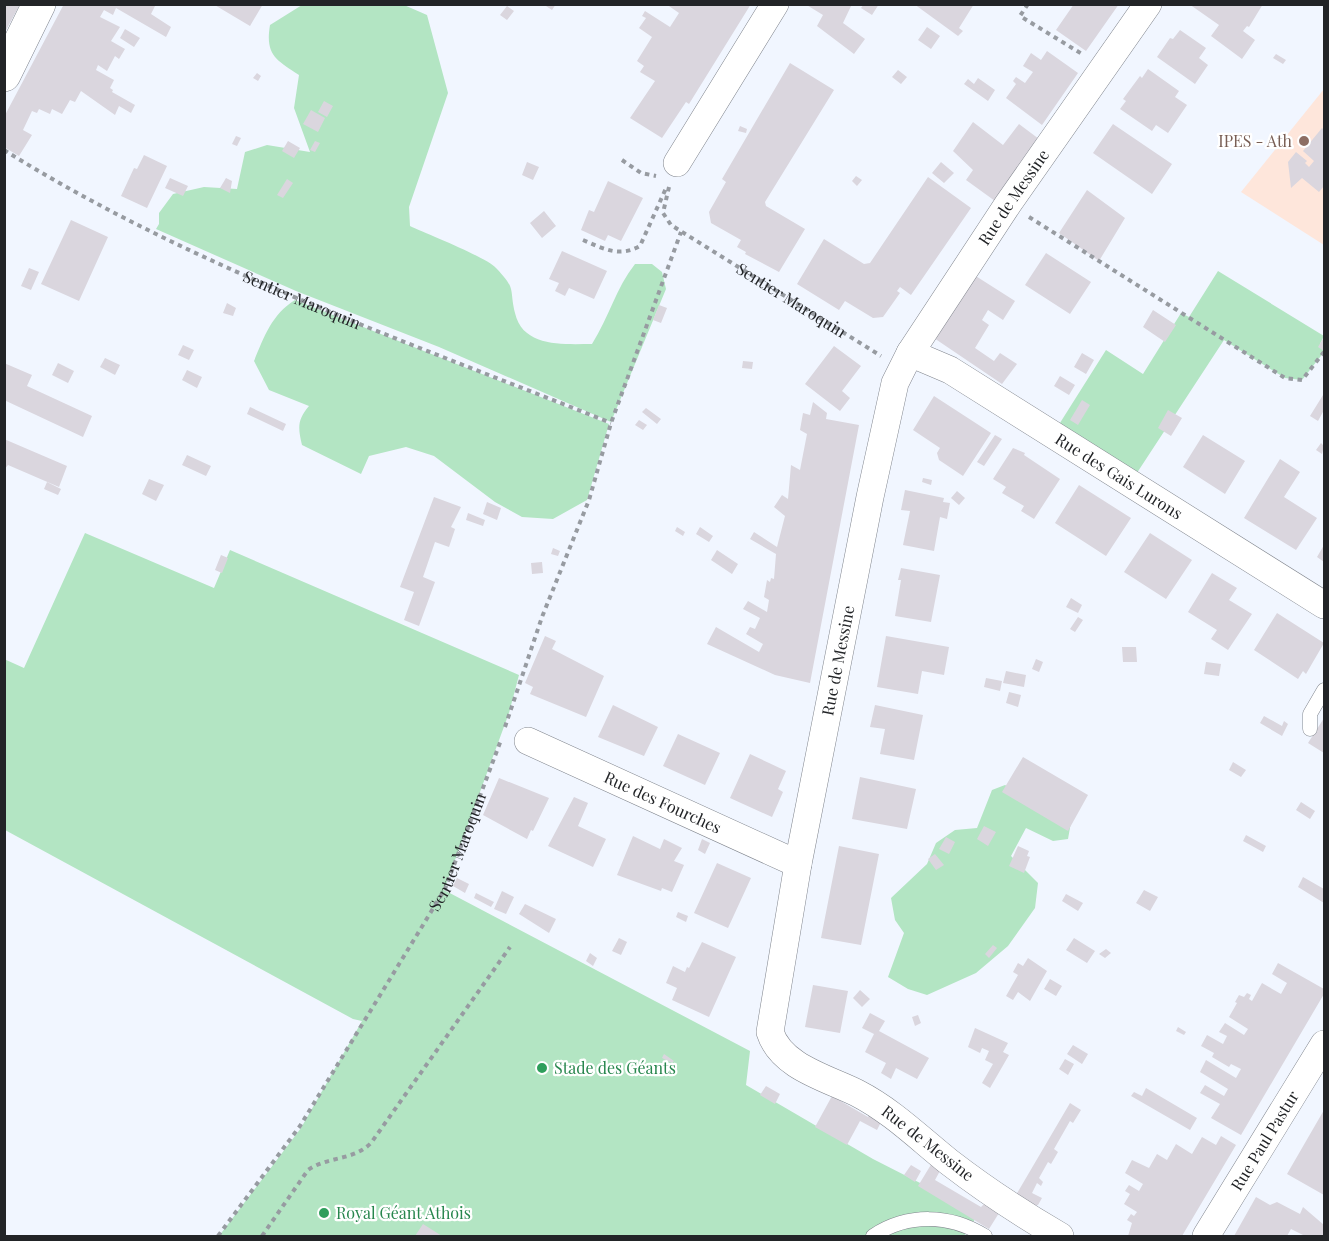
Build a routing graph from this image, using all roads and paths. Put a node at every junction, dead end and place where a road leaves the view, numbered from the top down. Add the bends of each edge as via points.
1 (39, 4) edge
2 (775, 4) edge
3 (1028, 4) edge
4 (1148, 4) edge
5 (1103, 67) junction
6 (4, 75) edge
7 (4, 150) edge
8 (622, 160) dead end
9 (677, 164) junction
10 (1008, 204) junction
11 (681, 232) junction
12 (583, 240) dead end
13 (1324, 352) edge
14 (906, 361) junction
15 (611, 423) junction
16 (1324, 605) edge
17 (1324, 690) edge
18 (1310, 729) dead end
19 (528, 741) dead end
20 (798, 864) junction
21 (510, 947) dead end
22 (1324, 1044) edge
23 (218, 1236) edge
24 (262, 1236) edge
25 (873, 1236) edge
26 (985, 1236) edge
27 (1060, 1236) edge
28 (1206, 1236) edge

1 - 6 main road
2 - 9 street
3 - 5 path via 1020,16
4 - 5 street, Rue de Messine
5 - 10 street, Rue de Messine
7 - 15 path, Sentier Maroquin via 140,228 301,298
8 - 9 path via 649,176 657,176
9 - 11 path, Sentier Maroquin via 663,213
9 - 12 path via 640,246 609,251
10 - 13 path via 1285,378 1302,380
10 - 14 street, Rue de Messine
11 - 14 path, Sentier Maroquin
11 - 15 path, Sentier Maroquin
14 - 16 street, Rue des Gais Lurons via 950,370
14 - 20 street, Rue de Messine via 895,383 884,431
15 - 23 path, Sentier Maroquin via 589,500 542,617 446,889 300,1126
17 - 18 lane via 1310,714
19 - 20 street, Rue des Fourches
20 - 27 street, Rue de Messine via 770,1032 774,1046 830,1082 887,1110 953,1165
21 - 24 path via 371,1143 356,1155 308,1170
22 - 28 street, Rue Paul Pastur
25 - 26 lane via 899,1224 934,1219 953,1220

